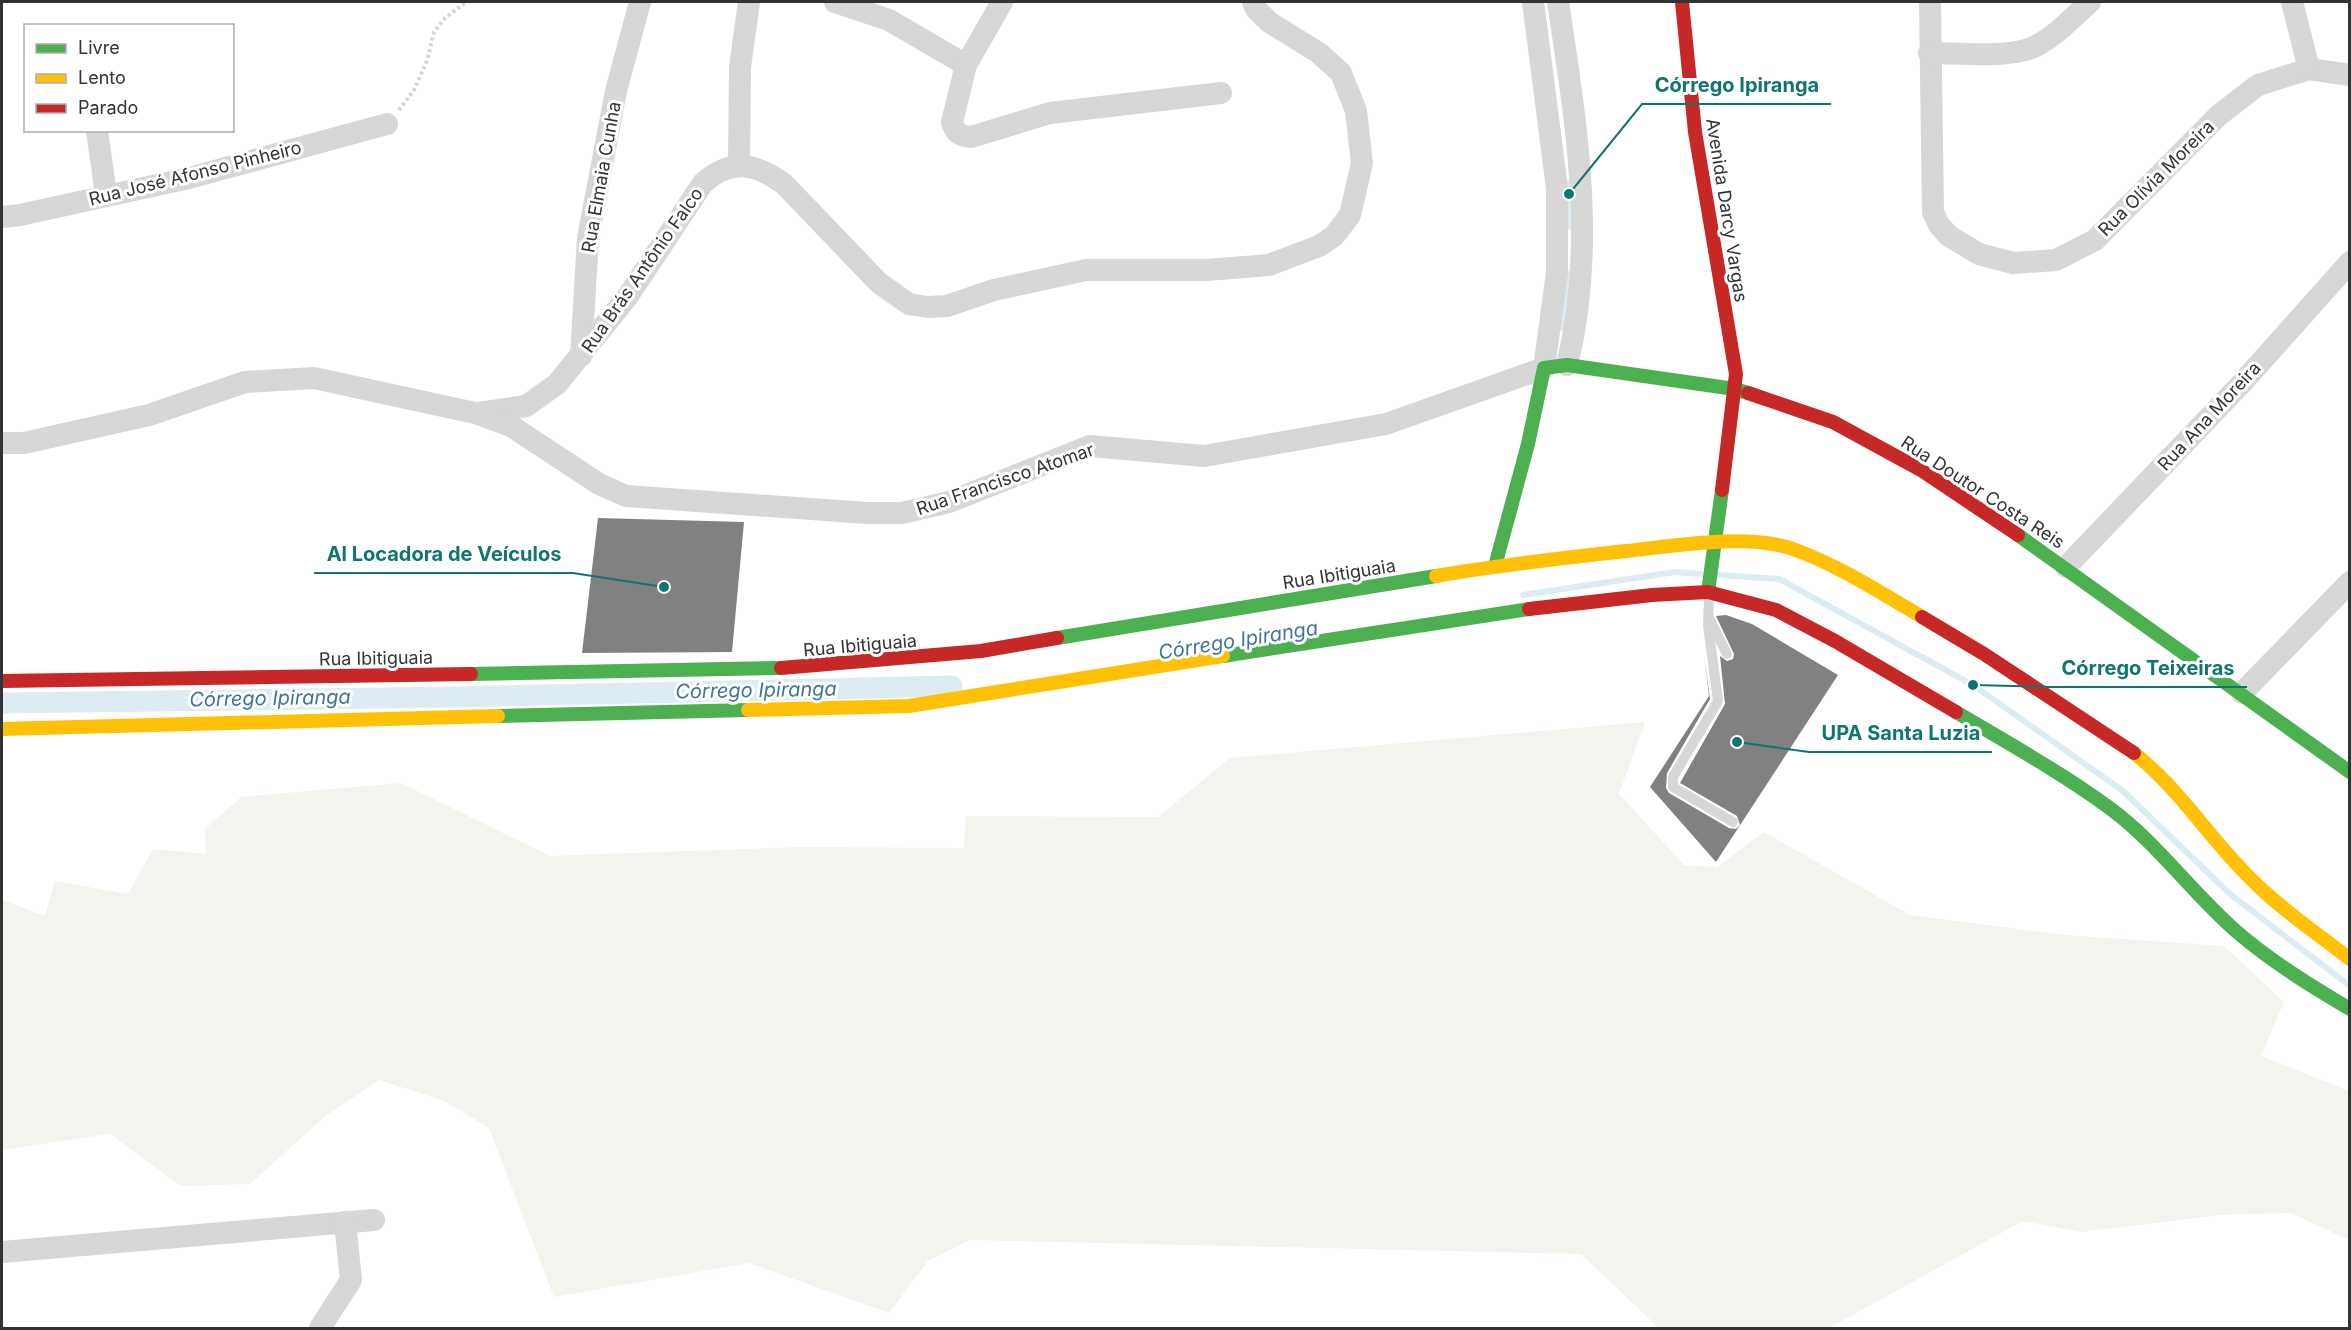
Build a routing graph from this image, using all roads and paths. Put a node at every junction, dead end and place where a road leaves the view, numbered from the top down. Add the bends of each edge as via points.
1 (466, 2) edge
2 (640, 2) edge
3 (749, 2) edge
4 (835, 2) edge
5 (1002, 2) edge
6 (1253, 2) edge
7 (1533, 2) edge
8 (1558, 2) edge
9 (1682, 2) edge
10 (1930, 2) edge
11 (2090, 2) edge
12 (2292, 2) edge
13 (1929, 53) junction
14 (966, 65) junction
15 (2309, 69) junction
16 (2349, 75) edge
17 (1221, 93) dead end
18 (387, 124) joint
19 (97, 132) edge
20 (739, 165) junction
21 (106, 195) junction
22 (2, 217) edge
23 (2349, 262) edge
24 (581, 356) junction
25 (1567, 365) junction
26 (1544, 368) junction
27 (1735, 389) junction
28 (475, 413) junction
29 (2, 443) edge
30 (1713, 541) junction
31 (1495, 566) junction
32 (2066, 567) junction
33 (2349, 582) edge
34 (1709, 587) junction
35 (1709, 618) junction
36 (1727, 654) dead end
37 (2, 681) edge
38 (736, 689) junction
39 (2242, 693) junction
40 (2, 729) edge
41 (2349, 772) edge
42 (1733, 822) dead end
43 (2349, 959) edge
44 (2349, 1009) edge
45 (374, 1220) dead end
46 (345, 1222) junction
47 (2, 1252) edge
48 (320, 1329) edge

1 - 18 path via 434,32 414,90
2 - 24 street, Rua Elmaia Cunha via 616,91 588,238
3 - 20 street via 740,67
4 - 14 street via 889,20
5 - 14 street
6 - 20 street via 1269,22 1319,53 1341,73 1356,111 1362,164 1350,215 1334,236 1319,246 1269,265 1207,270 1086,270 994,290 947,306 909,304 879,283 783,184 768,172
7 - 26 street via 1557,188 1557,273
8 - 25 street via 1573,104 1584,224 1581,294
9 - 27 main road, Avenida Darcy Vargas via 1695,132 1736,374
10 - 13 street, Rua Olívia Moreira
11 - 13 street via 2055,34 2033,47 2010,52
12 - 15 street
13 - 15 street, Rua Olívia Moreira via 1933,212 1949,236 1979,254 2013,263 2056,260 2095,240 2219,115 2258,85
14 - 17 street via 952,122 962,136 971,137 1050,113
15 - 16 street, Rua Olívia Moreira
18 - 21 street, Rua José Afonso Pinheiro via 189,178
19 - 21 street
20 - 24 street, Rua Brás Antônio Falco via 716,171 703,183 628,297
21 - 22 street, Rua José Afonso Pinheiro
23 - 32 street, Rua Ana Moreira via 2242,383
24 - 28 street, Rua Brás Antônio Falco via 556,384 526,406
25 - 26 main road, Rua Doutor Costa Reis
25 - 27 main road, Rua Doutor Costa Reis
26 - 28 street, Rua Francisco Atomar via 1386,424 1234,451 1204,456 1090,446 949,502 902,513 626,496 599,484 511,426
26 - 31 main road
27 - 30 main road, Avenida Darcy Vargas
27 - 32 main road, Rua Doutor Costa Reis via 1833,422 1921,470
28 - 29 street via 314,378 245,382 149,415 24,442
30 - 31 main road, Rua Ibitiguaia
30 - 34 main road, Avenida Darcy Vargas
30 - 43 main road, Rua Ibitiguaia via 1793,549 1872,587 2122,744 2158,772 2254,883
31 - 38 main road, Rua Ibitiguaia
32 - 39 main road, Rua Doutor Costa Reis
33 - 39 street
34 - 35 lane
34 - 38 main road, Rua Ibitiguaia via 1489,614 909,706
34 - 44 main road, Rua Ibitiguaia via 1776,610 1835,641 2093,797 2149,842 2237,932 2300,979
35 - 36 lane
35 - 42 lane via 1718,701 1673,777 1673,787
37 - 38 main road, Rua Ibitiguaia
38 - 40 main road, Rua Ibitiguaia
39 - 41 main road, Rua Doutor Costa Reis
45 - 46 street
46 - 47 street
46 - 48 street via 351,1280

